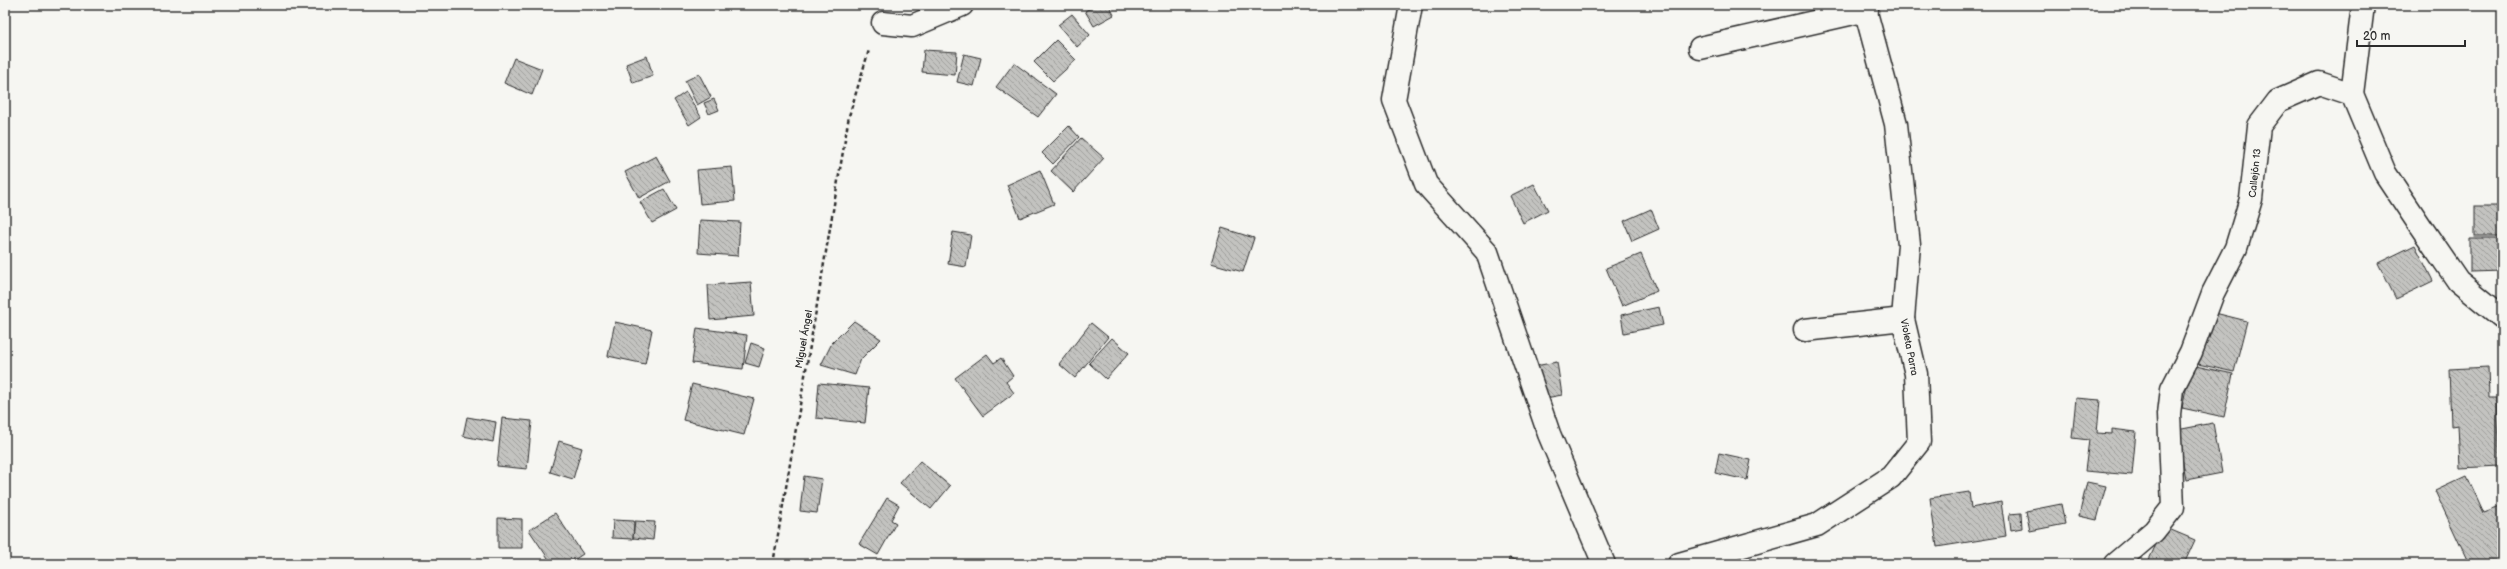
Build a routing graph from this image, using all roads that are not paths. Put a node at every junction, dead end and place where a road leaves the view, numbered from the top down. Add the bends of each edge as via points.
1 (962, 5) edge
2 (1411, 5) edge
3 (2363, 5) edge
4 (1865, 7) edge
5 (883, 23) road end
6 (1700, 48) dead end
7 (2352, 94) junction
8 (2502, 317) edge
9 (1903, 319) junction
10 (1805, 330) dead end
11 (1604, 564) edge
12 (1679, 564) edge
13 (2114, 564) edge

1 - 5 street via 912,26
2 - 11 street via 1394,100 1426,184 1487,252 1549,434
3 - 7 street
4 - 6 street
4 - 9 street, Violeta Parra via 1896,124 1910,245
7 - 8 street via 2386,173 2421,227 2458,281
7 - 13 street, Callejón 13 via 2319,83 2278,101 2259,126 2251,199 2236,248 2172,389 2169,414 2173,507 2154,531
9 - 10 street
9 - 12 street, Violeta Parra via 1916,374 1919,442 1891,476 1817,525

